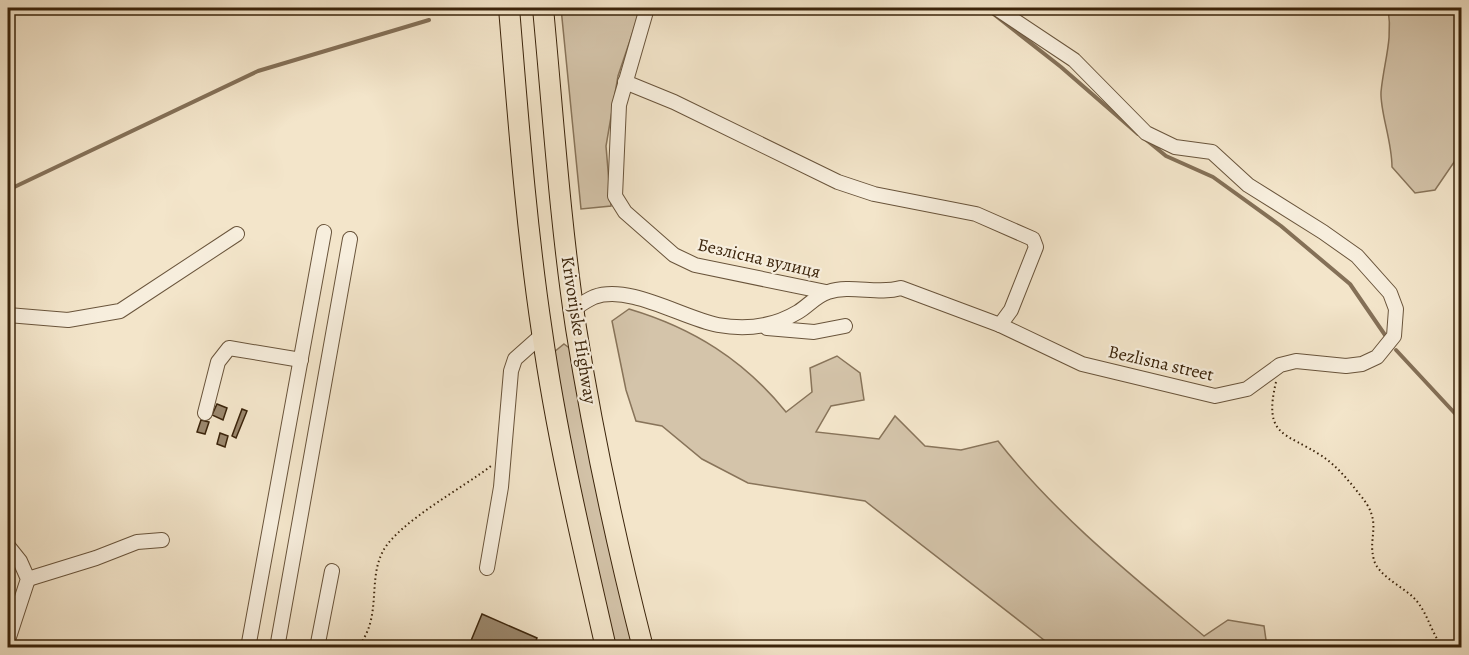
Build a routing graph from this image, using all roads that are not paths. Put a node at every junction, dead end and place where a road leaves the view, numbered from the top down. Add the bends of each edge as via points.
1 (509, 8) edge
2 (543, 8) edge
3 (647, 8) edge
4 (996, 8) edge
5 (625, 82) junction
6 (324, 232) dead end
7 (237, 234) dead end
8 (350, 239) dead end
9 (826, 292) junction
10 (574, 309) junction
11 (8, 315) edge
12 (1000, 324) junction
13 (845, 326) dead end
14 (756, 327) junction
15 (542, 335) junction
16 (301, 360) junction
17 (204, 412) dead end
18 (162, 540) dead end
19 (8, 546) edge
20 (487, 568) dead end
21 (332, 571) dead end
22 (28, 579) junction
23 (8, 640) edge
24 (248, 648) edge
25 (278, 648) edge
26 (317, 648) edge
27 (606, 648) edge
28 (643, 648) edge

1 - 15 highway, Krivorijske Highway
2 - 10 highway, Krivorijske Highway
3 - 5 street, Безлісна вулиця
4 - 12 street, Bezlisna street via 1074,60 1146,133 1175,147 1212,152 1248,185 1357,256 1380,279 1396,309 1394,336 1377,357 1346,366 1296,361 1280,365 1247,389 1215,396 1082,364
5 - 9 street, Безлісна вулиця via 619,105 615,196 625,212 674,255 695,265
5 - 12 street via 838,182 874,194 976,214 1033,239 1036,248 1011,310
6 - 16 street
7 - 11 street via 120,310 68,320
8 - 25 street
9 - 12 street, Bezlisna street via 901,288
9 - 14 street via 777,324
10 - 14 street via 595,297 626,296 721,326
10 - 28 highway, Krivorijske Highway via 614,536
13 - 14 street via 814,332
15 - 20 street via 515,359
15 - 27 highway, Krivorijske Highway via 566,470
16 - 17 street via 229,348 218,362
16 - 24 street
18 - 22 street via 137,542
19 - 22 street
21 - 26 street
22 - 23 street

